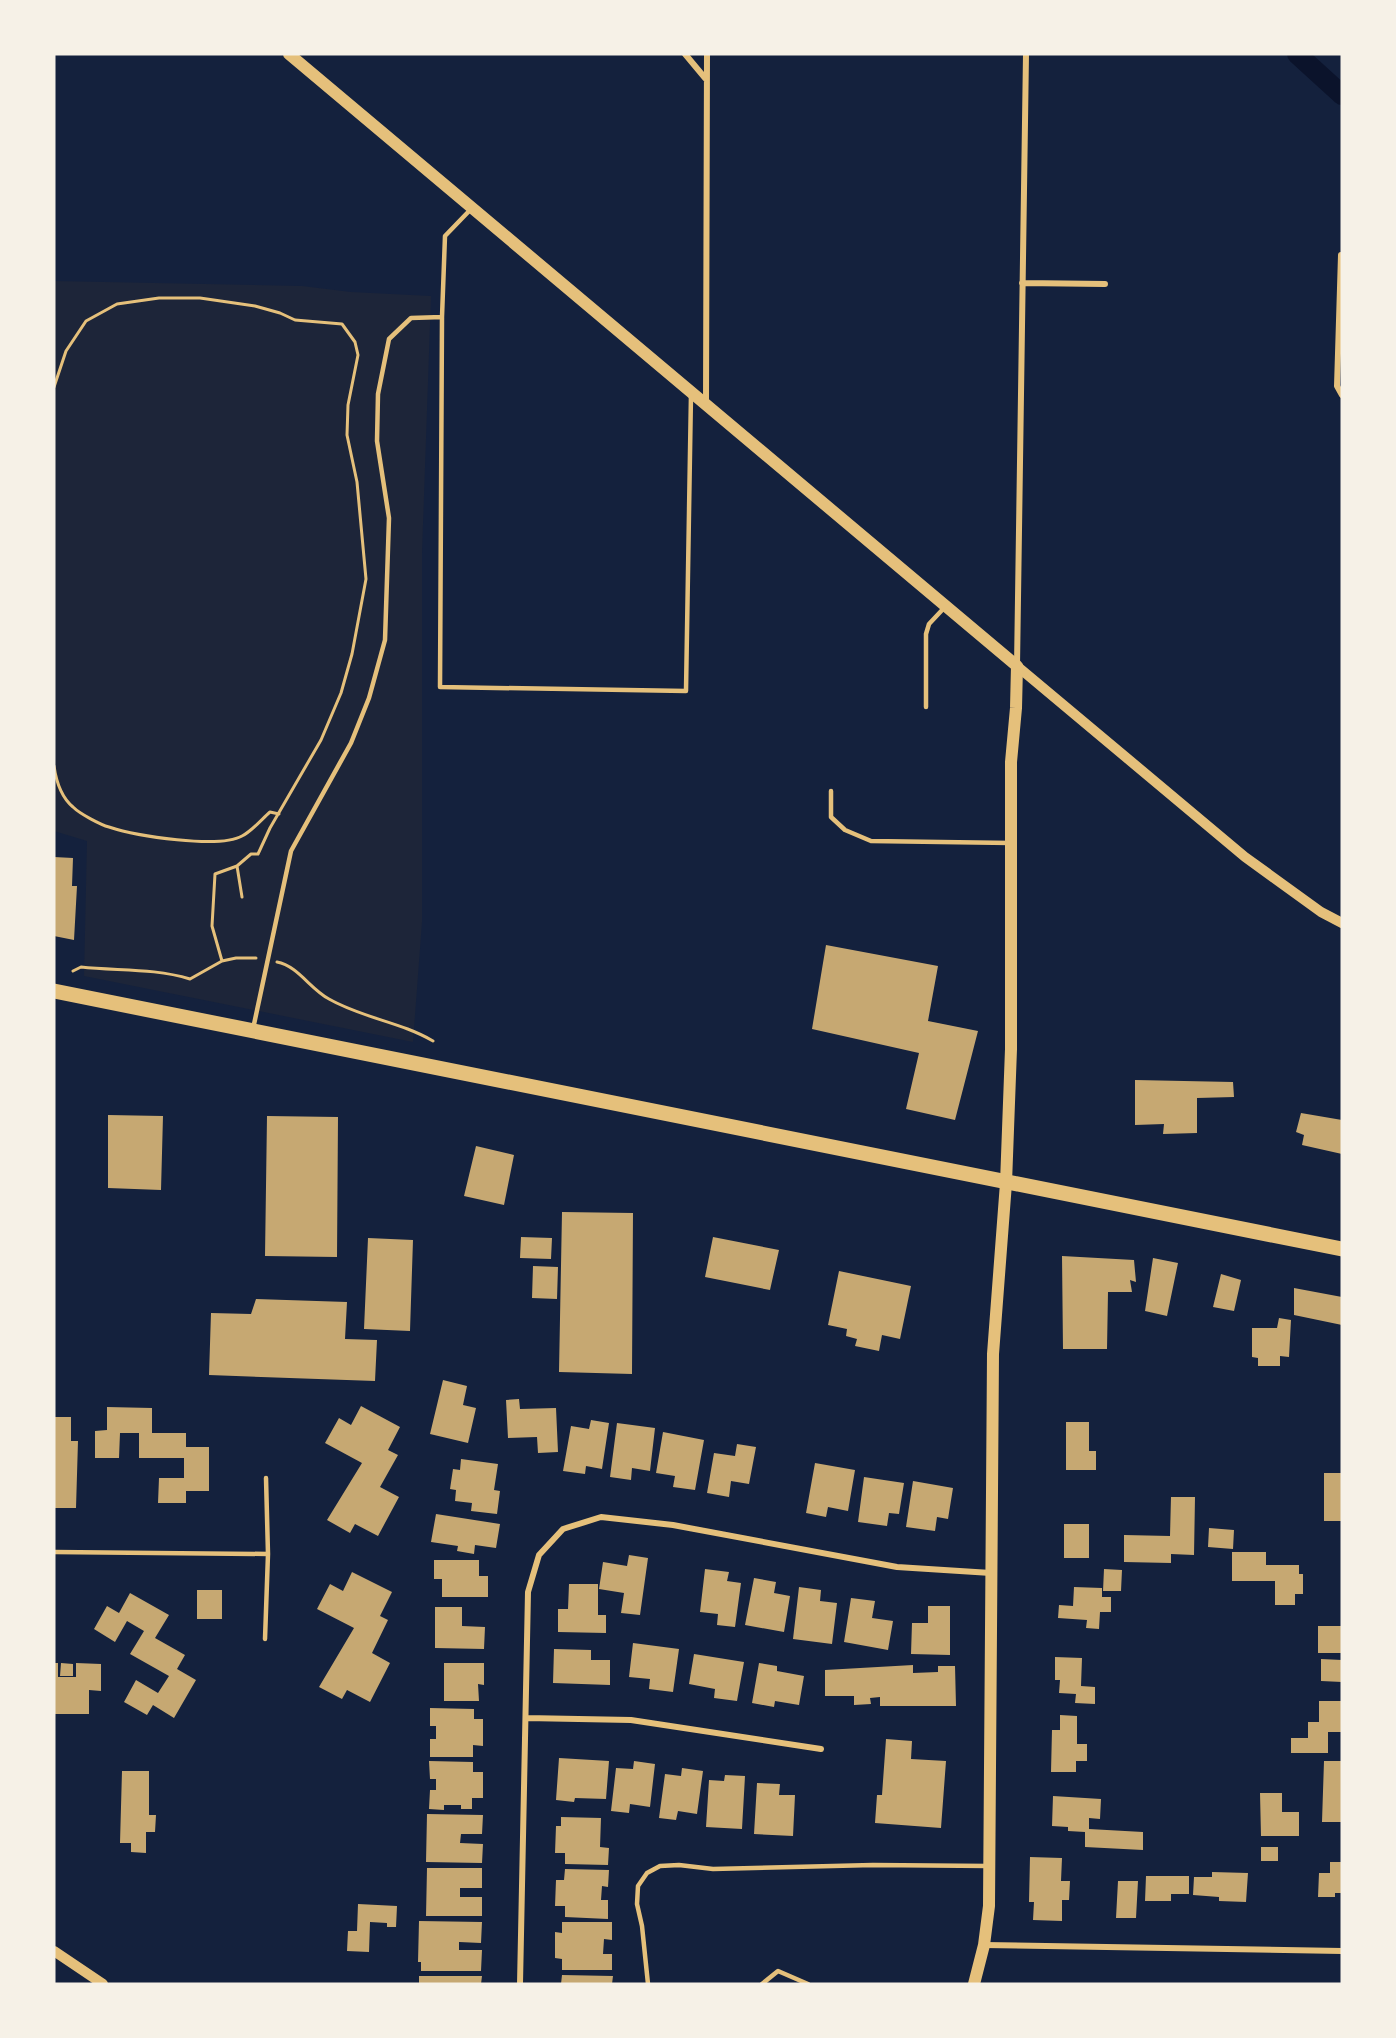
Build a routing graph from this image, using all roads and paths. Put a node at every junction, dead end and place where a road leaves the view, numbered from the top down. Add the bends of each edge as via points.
1 (289, 54) edge
2 (685, 54) edge
3 (706, 54) edge
4 (1026, 54) edge
5 (706, 79) junction
6 (472, 208) junction
7 (1341, 255) edge
8 (1022, 283) junction
9 (1106, 284) dead end
10 (442, 317) junction
11 (54, 387) edge
12 (692, 392) junction
13 (1342, 395) edge
14 (706, 403) junction
15 (946, 606) junction
16 (1017, 666) junction
17 (926, 707) dead end
18 (54, 766) edge
19 (831, 791) dead end
20 (279, 814) junction
21 (1011, 843) junction
22 (237, 866) junction
23 (242, 897) dead end
24 (1342, 923) edge
25 (268, 960) junction
26 (222, 961) junction
27 (73, 971) dead end
28 (54, 991) edge
29 (253, 1032) junction
30 (433, 1041) dead end
31 (1006, 1183) junction
32 (1342, 1249) edge
33 (266, 1479) dead end
34 (54, 1552) edge
35 (268, 1554) junction
36 (991, 1573) junction
37 (265, 1639) dead end
38 (526, 1718) junction
39 (821, 1749) dead end
40 (989, 1866) junction
41 (984, 1945) junction
42 (54, 1951) edge
43 (1342, 1951) edge
44 (103, 1984) edge
45 (520, 1984) edge
46 (648, 1984) edge
47 (762, 1984) edge
48 (808, 1984) edge
49 (974, 1984) edge

1 - 6 main road
2 - 5 street
3 - 5 street
4 - 8 street
5 - 14 street
6 - 10 lane via 445,236
6 - 12 main road
7 - 13 street via 1337,386
8 - 9 street
8 - 16 street
10 - 12 lane via 440,687 686,691
10 - 25 lane via 411,318 389,339 378,394 377,441 389,518 385,640 351,744 291,851
11 - 20 path via 66,351 86,321 117,304 159,298 233,303 295,320 342,324 355,342 358,355 348,405 347,435 357,482 366,579 341,693 321,740
12 - 14 main road
14 - 15 main road
15 - 16 main road
15 - 17 lane via 929,624 926,634
16 - 21 main road
16 - 24 street via 1245,857
18 - 20 path via 56,782 72,807 107,827 137,834 224,842 242,836 270,812
19 - 21 lane via 831,817 845,830 871,841
20 - 22 path via 258,854
21 - 31 main road via 1011,1049
22 - 23 path
22 - 26 path via 215,874 212,926
25 - 26 path via 250,957
25 - 29 lane
25 - 30 path via 288,964 334,1002
26 - 27 path via 190,979 141,970 81,967
28 - 29 main road
29 - 31 main road
31 - 32 main road
31 - 36 main road via 993,1354
33 - 35 lane
34 - 35 lane
35 - 37 lane
36 - 38 street via 897,1567 674,1525 602,1517 563,1529 539,1555 528,1592
36 - 40 main road
38 - 39 street via 631,1720
38 - 45 street
40 - 41 main road
40 - 46 lane via 660,1866 646,1873 638,1886
41 - 43 street
41 - 49 main road
42 - 44 street
47 - 48 lane via 778,1971

